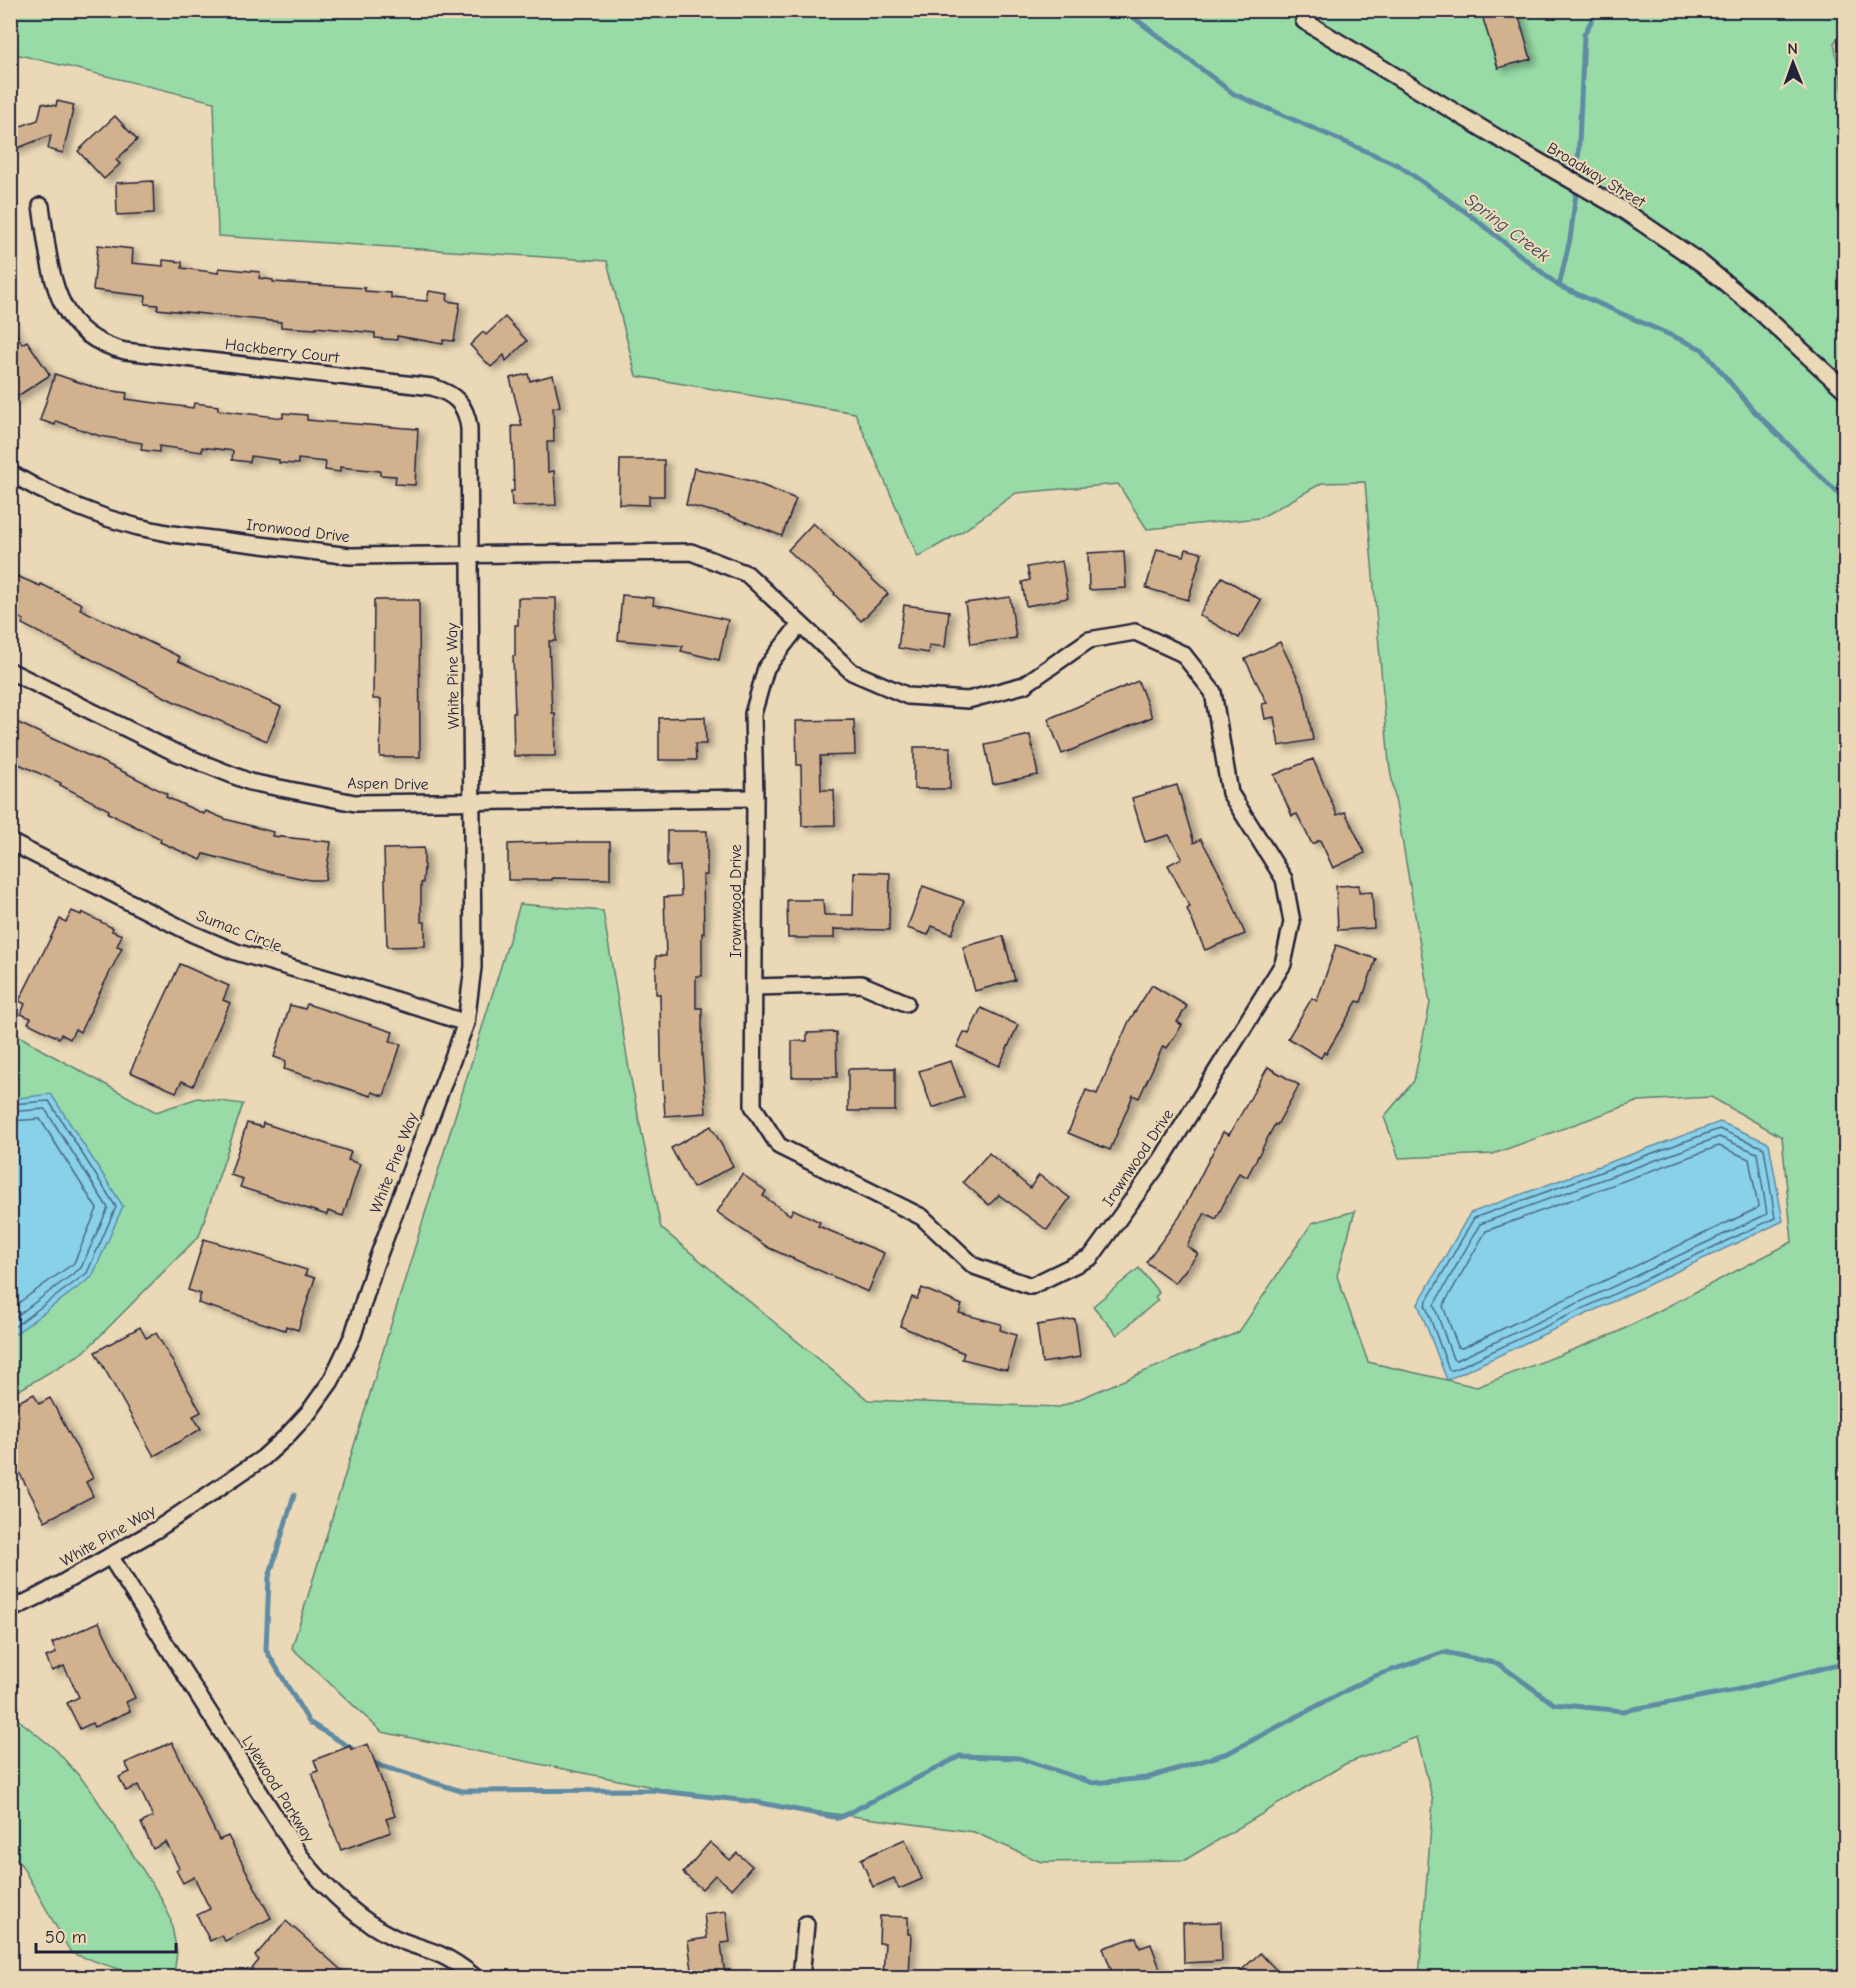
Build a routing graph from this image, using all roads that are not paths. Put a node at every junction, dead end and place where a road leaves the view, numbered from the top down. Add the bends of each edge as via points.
1 (1304, 21) dead end
2 (41, 206) dead end
3 (1845, 392) edge
4 (10, 473) edge
5 (594, 552) joint
6 (469, 554) junction
7 (800, 624) junction
8 (10, 671) edge
9 (755, 798) junction
10 (473, 802) junction
11 (10, 842) edge
12 (754, 987) junction
13 (906, 1003) dead end
14 (466, 1023) junction
15 (110, 1556) junction
16 (10, 1610) edge
17 (806, 1924) dead end
18 (476, 1977) edge
19 (801, 1977) edge

1 - 3 street, Broadway Street via 1620,208 1701,263 1758,310
2 - 6 street, Hackberry Court via 53,281 62,304 87,336 105,347 432,387 461,403 469,428
4 - 6 street, Ironwood Drive via 106,518 172,534 350,556
5 - 6 street, Ironwood Drive
5 - 7 street, Irownwood Drive via 691,552 747,573
6 - 10 street, White Pine Way
7 - 9 street, Irownwood Drive via 766,668 753,714
7 - 12 street, Irownwood Drive via 852,672 908,696 968,700 1024,685 1089,640 1135,632 1183,654 1213,692 1230,793 1284,879 1292,922 1283,964 1148,1178 1091,1257 1031,1286 974,1266 922,1217 778,1146 753,1106
8 - 10 street, Aspen Drive via 172,751 250,782 355,803
9 - 10 street, Aspen Drive
9 - 12 street, Irownwood Drive
10 - 14 street, White Pine Way via 473,967
11 - 14 street, Sumac Circle via 236,952
12 - 13 street via 861,984
14 - 15 street, White Pine Way via 375,1265 354,1335 331,1381 309,1412 263,1458
15 - 16 street, White Pine Way
15 - 18 street, Lylewood Parkway via 318,1879 369,1923 394,1938 440,1954
17 - 19 street

